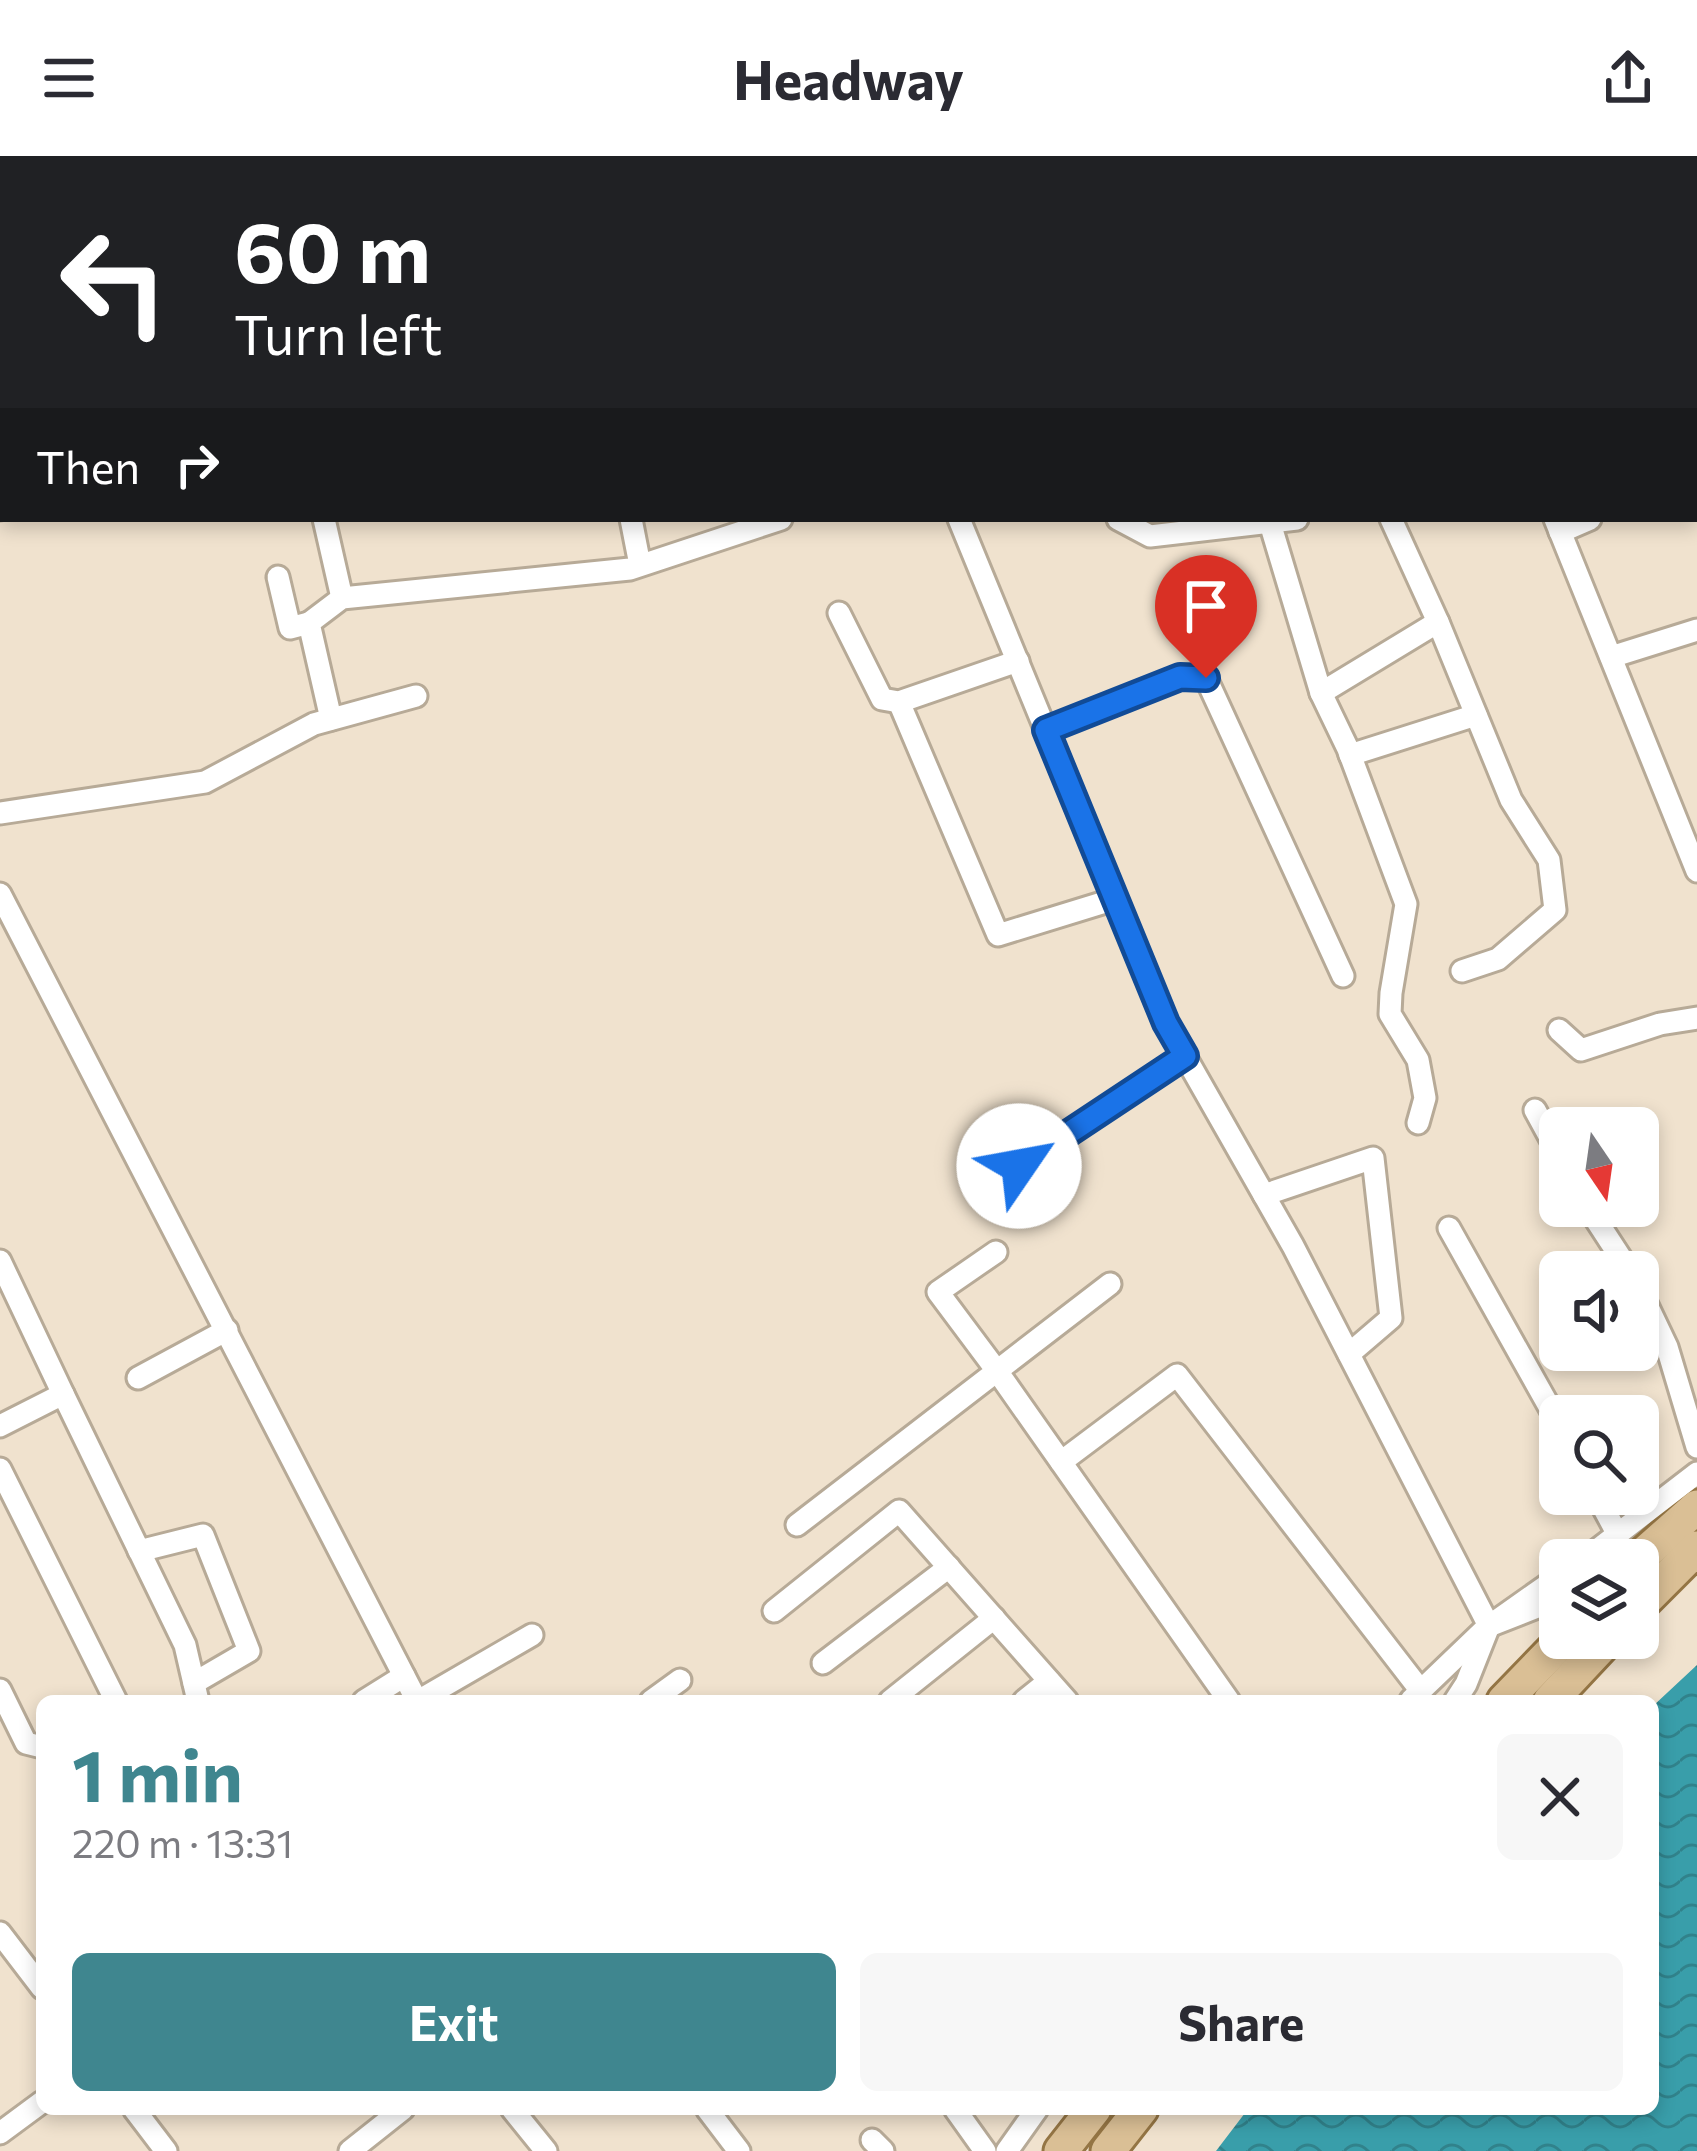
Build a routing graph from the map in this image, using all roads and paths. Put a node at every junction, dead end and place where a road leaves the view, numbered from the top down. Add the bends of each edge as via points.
1 (325, 522) edge
2 (632, 522) edge
3 (772, 522) edge
4 (960, 522) edge
5 (1124, 522) edge
6 (1277, 522) edge
7 (1392, 522) edge
8 (1270, 523) junction
9 (1558, 526) edge
10 (640, 565) junction
11 (278, 577) dead end
12 (343, 598) junction
13 (839, 614) dead end
14 (309, 622) junction
15 (1438, 622) junction
16 (1697, 630) edge
17 (1611, 657) junction
18 (1018, 662) junction
19 (1321, 693) junction
20 (416, 696) dead end
21 (899, 701) junction
22 (1476, 715) junction
23 (331, 719) junction
24 (1046, 730) junction
25 (1350, 755) junction
26 (0, 813) edge
27 (1696, 866) edge
28 (0, 894) edge
29 (1115, 899) junction
30 (1462, 971) dead end
31 (1343, 976) dead end
32 (1697, 1018) edge
33 (1559, 1030) dead end
34 (1185, 1056) junction
35 (1535, 1110) dead end
36 (1539, 1117) edge
37 (1418, 1123) dead end
38 (1019, 1166) dead end
39 (1264, 1195) junction
40 (1449, 1228) dead end
41 (996, 1252) dead end
42 (0, 1261) edge
43 (1109, 1284) dead end
44 (227, 1330) junction
45 (1659, 1330) edge
46 (1349, 1354) junction
47 (997, 1370) junction
48 (138, 1378) dead end
49 (62, 1394) junction
50 (1543, 1395) edge
51 (0, 1426) edge
52 (1697, 1447) edge
53 (1061, 1462) junction
54 (0, 1469) edge
55 (1697, 1473) edge
56 (1697, 1508) edge
57 (797, 1526) dead end
58 (1635, 1539) edge
59 (1641, 1539) edge
60 (1697, 1548) edge
61 (139, 1551) junction
62 (949, 1567) junction
63 (1659, 1586) edge
64 (1539, 1591) edge
65 (1539, 1606) edge
66 (774, 1611) dead end
67 (994, 1618) junction
68 (1489, 1626) junction
69 (532, 1635) dead end
70 (1545, 1659) edge
71 (1589, 1659) edge
72 (823, 1663) dead end
73 (404, 1676) junction
74 (680, 1680) dead end
75 (1049, 1681) junction
76 (196, 1692) edge
77 (1, 1693) edge
78 (113, 1695) edge
79 (374, 1695) edge
80 (414, 1695) edge
81 (427, 1695) edge
82 (659, 1695) edge
83 (898, 1695) edge
84 (1032, 1695) edge
85 (1062, 1695) edge
86 (1225, 1695) edge
87 (1414, 1695) edge
88 (1416, 1695) edge
89 (1459, 1695) edge
90 (1510, 1695) edge
91 (1556, 1695) edge
92 (36, 1746) edge
93 (3, 1944) edge
94 (36, 1981) edge
95 (36, 2106) edge
96 (139, 2115) edge
97 (396, 2115) edge
98 (517, 2115) edge
99 (712, 2115) edge
100 (959, 2115) edge
101 (1033, 2115) edge
102 (1089, 2115) edge
103 (1137, 2115) edge
104 (0, 2133) edge
105 (166, 2151) edge
106 (350, 2151) edge
107 (546, 2151) edge
108 (739, 2151) edge
109 (985, 2151) edge
110 (1007, 2151) edge
111 (1061, 2151) edge
112 (1108, 2151) edge

1 - 12 street
2 - 10 street
3 - 10 street
4 - 18 street
5 - 8 street via 1150,536
6 - 8 street
7 - 15 street
8 - 19 street
9 - 17 street
10 - 12 street
11 - 14 street via 290,628
12 - 14 street
13 - 21 street via 882,699
14 - 23 street
15 - 19 street
15 - 22 street
16 - 17 street
17 - 27 street
18 - 21 street
18 - 24 street
19 - 25 street
20 - 23 street
21 - 29 street via 998,935
22 - 25 street
22 - 30 street via 1511,800 1549,860 1555,910 1498,959
23 - 26 street via 205,782
24 - 29 street
24 - 31 street via 1180,677 1206,678
25 - 37 street via 1406,904 1390,1014 1418,1060 1425,1098
28 - 44 street
29 - 34 street
32 - 33 street via 1581,1050
34 - 38 street
34 - 39 street
35 - 36 street
39 - 46 street
39 - 46 street via 1373,1158 1391,1318
40 - 50 street
41 - 47 street via 938,1292
42 - 49 street
43 - 47 street
44 - 48 street
44 - 73 street
45 - 52 street
46 - 68 street
47 - 53 street
47 - 57 street
49 - 51 street
49 - 61 street
53 - 86 street
53 - 87 street via 1177,1375
54 - 78 street
55 - 58 street
56 - 59 main road
60 - 63 main road
61 - 76 street via 185,1646
61 - 76 street via 203,1534 249,1651
62 - 66 street via 898,1510
62 - 67 street
62 - 72 street
64 - 68 street
65 - 68 street
67 - 75 street
67 - 83 street
68 - 88 street
68 - 89 street
69 - 81 street
70 - 90 main road
71 - 91 main road
73 - 79 street
73 - 80 street
74 - 82 street
75 - 84 street
75 - 85 street
77 - 92 street via 26,1744
93 - 94 street
95 - 104 street
96 - 105 street
97 - 106 street
98 - 107 street
99 - 108 street
100 - 109 street
101 - 110 street
102 - 111 main road
103 - 112 main road

